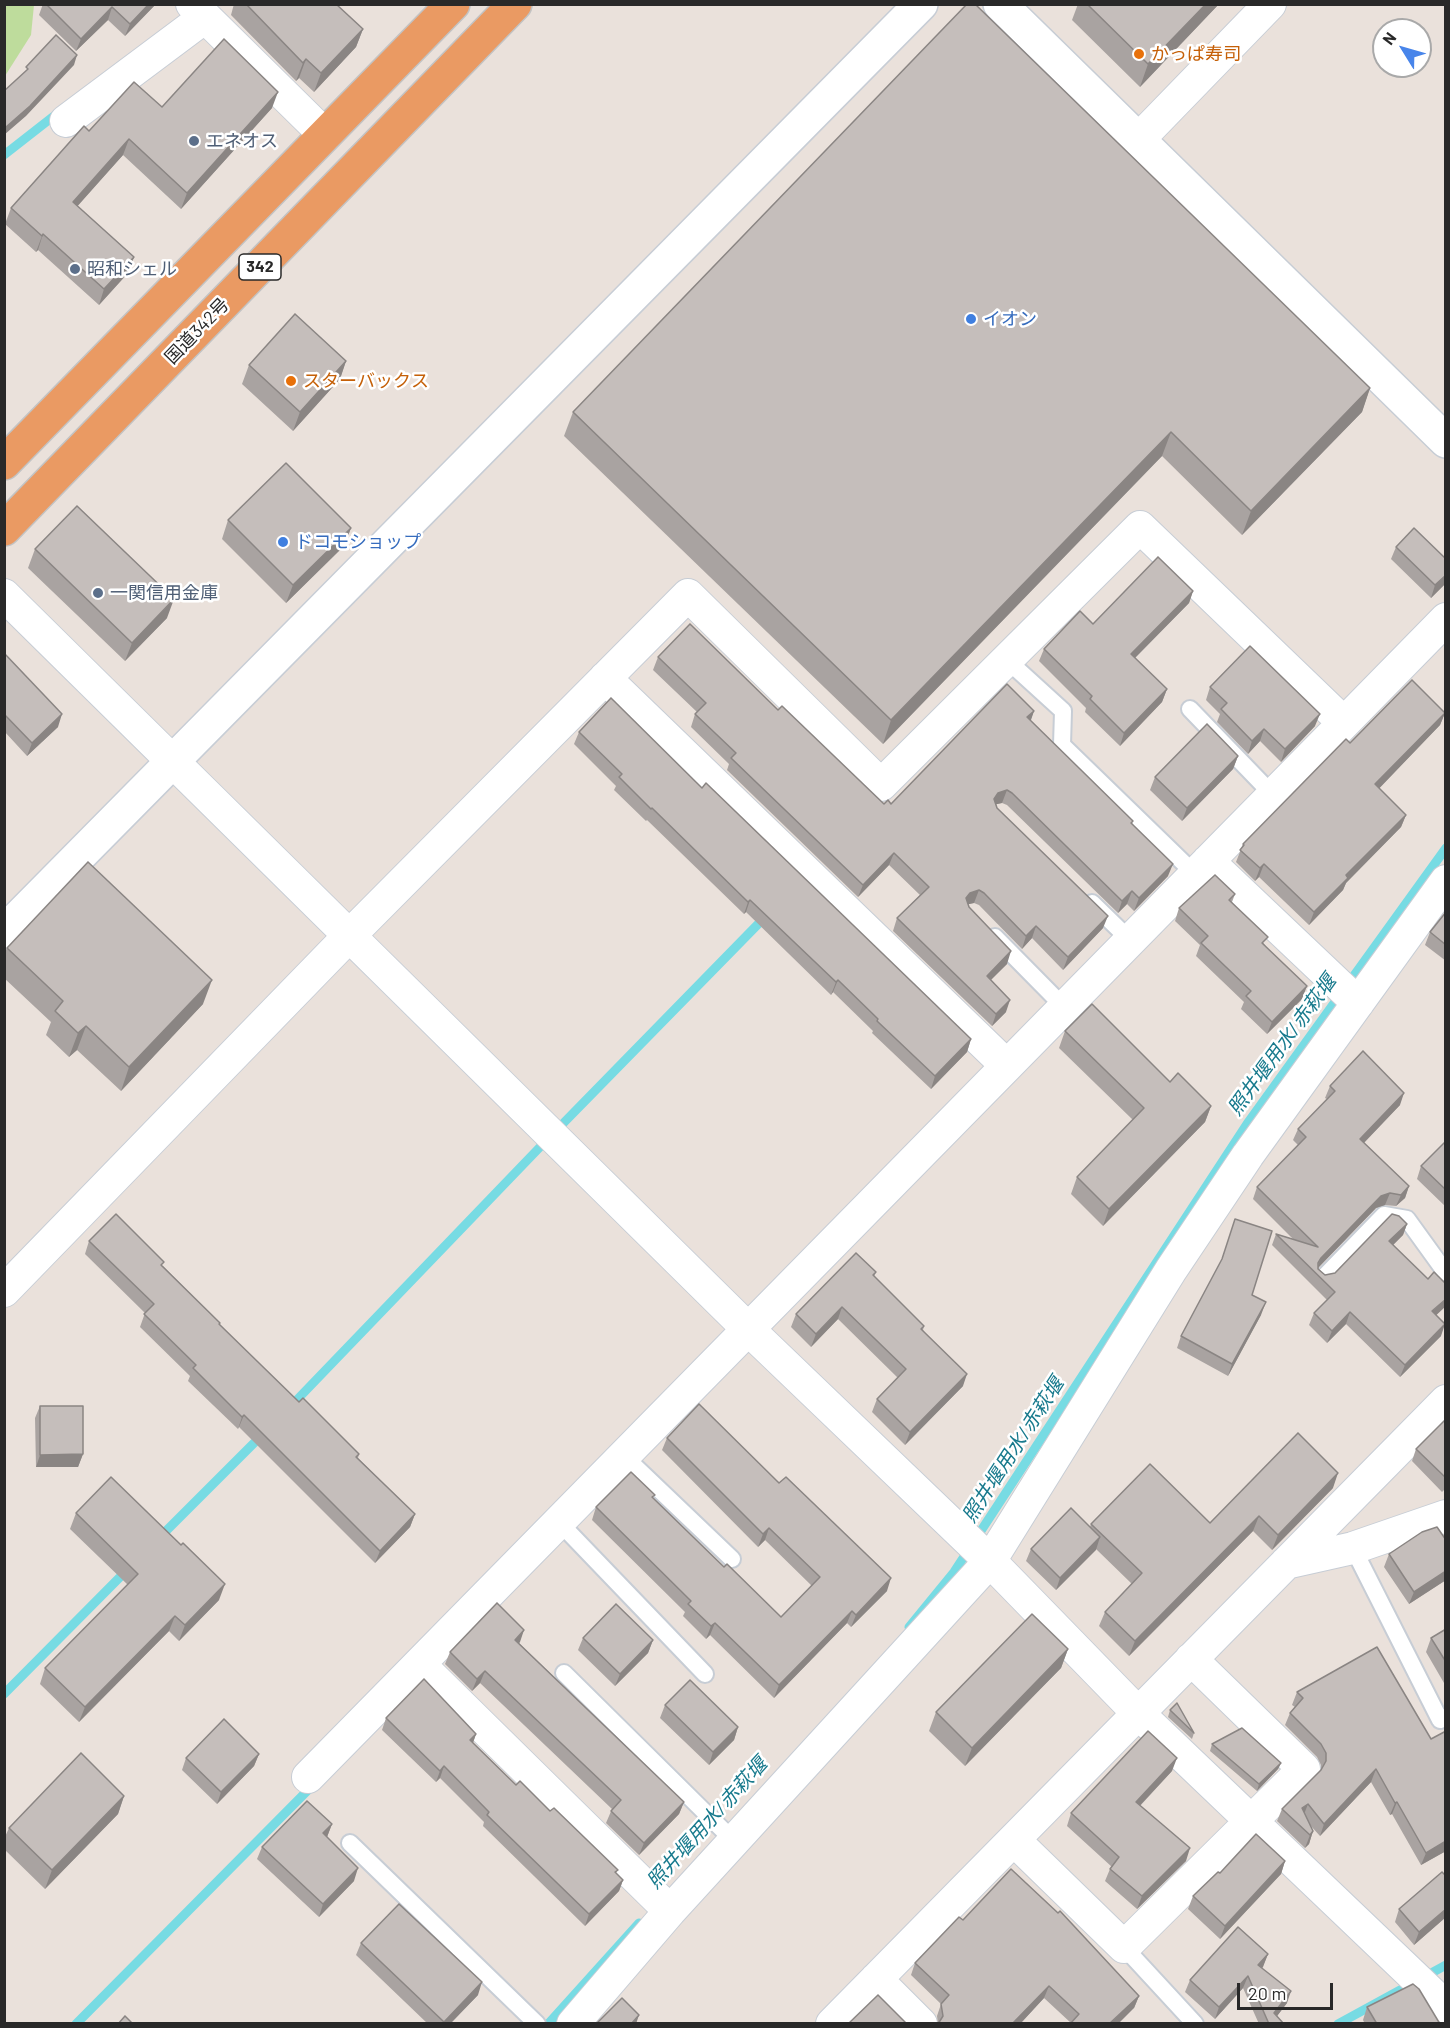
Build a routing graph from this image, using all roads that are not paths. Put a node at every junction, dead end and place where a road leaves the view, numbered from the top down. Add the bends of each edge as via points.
1 (453, 4) edge
2 (515, 4) edge
3 (921, 4) edge
4 (1000, 4) edge
5 (1270, 4) edge
6 (198, 11) edge
7 (66, 121) dead end
8 (325, 135) junction
9 (1138, 139) junction
10 (1446, 441) edge
11 (4, 463) edge
12 (4, 529) edge
13 (4, 595) edge
14 (1446, 619) edge
15 (1007, 660) junction
16 (605, 678) junction
17 (1190, 709) dead end
18 (1344, 723) junction
19 (173, 761) junction
20 (1273, 795) junction
21 (1201, 868) junction
22 (1446, 881) edge
23 (1081, 893) edge
24 (981, 922) edge
25 (4, 932) edge
26 (348, 936) junction
27 (1130, 940) junction
28 (1358, 1003) junction
29 (1064, 1007) junction
30 (1006, 1065) junction
31 (1446, 1273) edge
32 (1324, 1277) edge
33 (4, 1291) edge
34 (747, 1328) junction
35 (1446, 1401) edge
36 (623, 1455) junction
37 (1446, 1516) edge
38 (558, 1521) junction
39 (1353, 1548) junction
40 (732, 1559) dead end
41 (990, 1561) junction
42 (1286, 1563) junction
43 (1191, 1659) junction
44 (419, 1664) junction
45 (564, 1673) dead end
46 (705, 1674) dead end
47 (1139, 1713) junction
48 (1446, 1717) edge
49 (308, 1777) dead end
50 (1251, 1821) junction
51 (1014, 1840) junction
52 (734, 1841) junction
53 (350, 1842) dead end
54 (670, 1911) junction
55 (1124, 1947) junction
56 (876, 1979) junction
57 (1446, 2007) edge
58 (537, 2024) edge
59 (573, 2024) edge
60 (832, 2024) edge
61 (921, 2024) edge
62 (1195, 2024) edge

1 - 8 highway, 342
2 - 12 highway, 国道342号 / 342
3 - 19 street
4 - 9 street
5 - 9 street
6 - 7 street
6 - 8 street
8 - 11 highway, 342
9 - 10 street
13 - 19 street
14 - 18 street
15 - 16 street via 881,785 688,595
15 - 18 street via 1140,527
15 - 21 lane via 1063,711 1062,745
16 - 26 street
16 - 30 street
17 - 20 lane
18 - 20 street
19 - 25 street
19 - 26 street
20 - 21 street
21 - 27 street
21 - 28 street
22 - 28 street
23 - 27 lane
24 - 29 lane
26 - 33 street
26 - 34 street
27 - 29 street
28 - 41 street via 1171,1270
29 - 30 street
30 - 34 street
31 - 32 lane via 1407,1219 1384,1215
34 - 36 street
34 - 41 street
35 - 42 street
36 - 38 street
36 - 40 lane
37 - 39 street
38 - 44 street
38 - 46 lane
39 - 42 street
39 - 48 lane via 1440,1719
41 - 47 street
41 - 52 street
42 - 43 street
43 - 47 street
43 - 50 street via 1304,1768
44 - 49 street
44 - 54 street
45 - 52 lane
47 - 50 street
47 - 51 street
50 - 55 street
50 - 57 street
51 - 55 street
51 - 56 street
52 - 54 street
53 - 58 lane
54 - 59 street
55 - 62 lane
56 - 60 street
56 - 61 street

